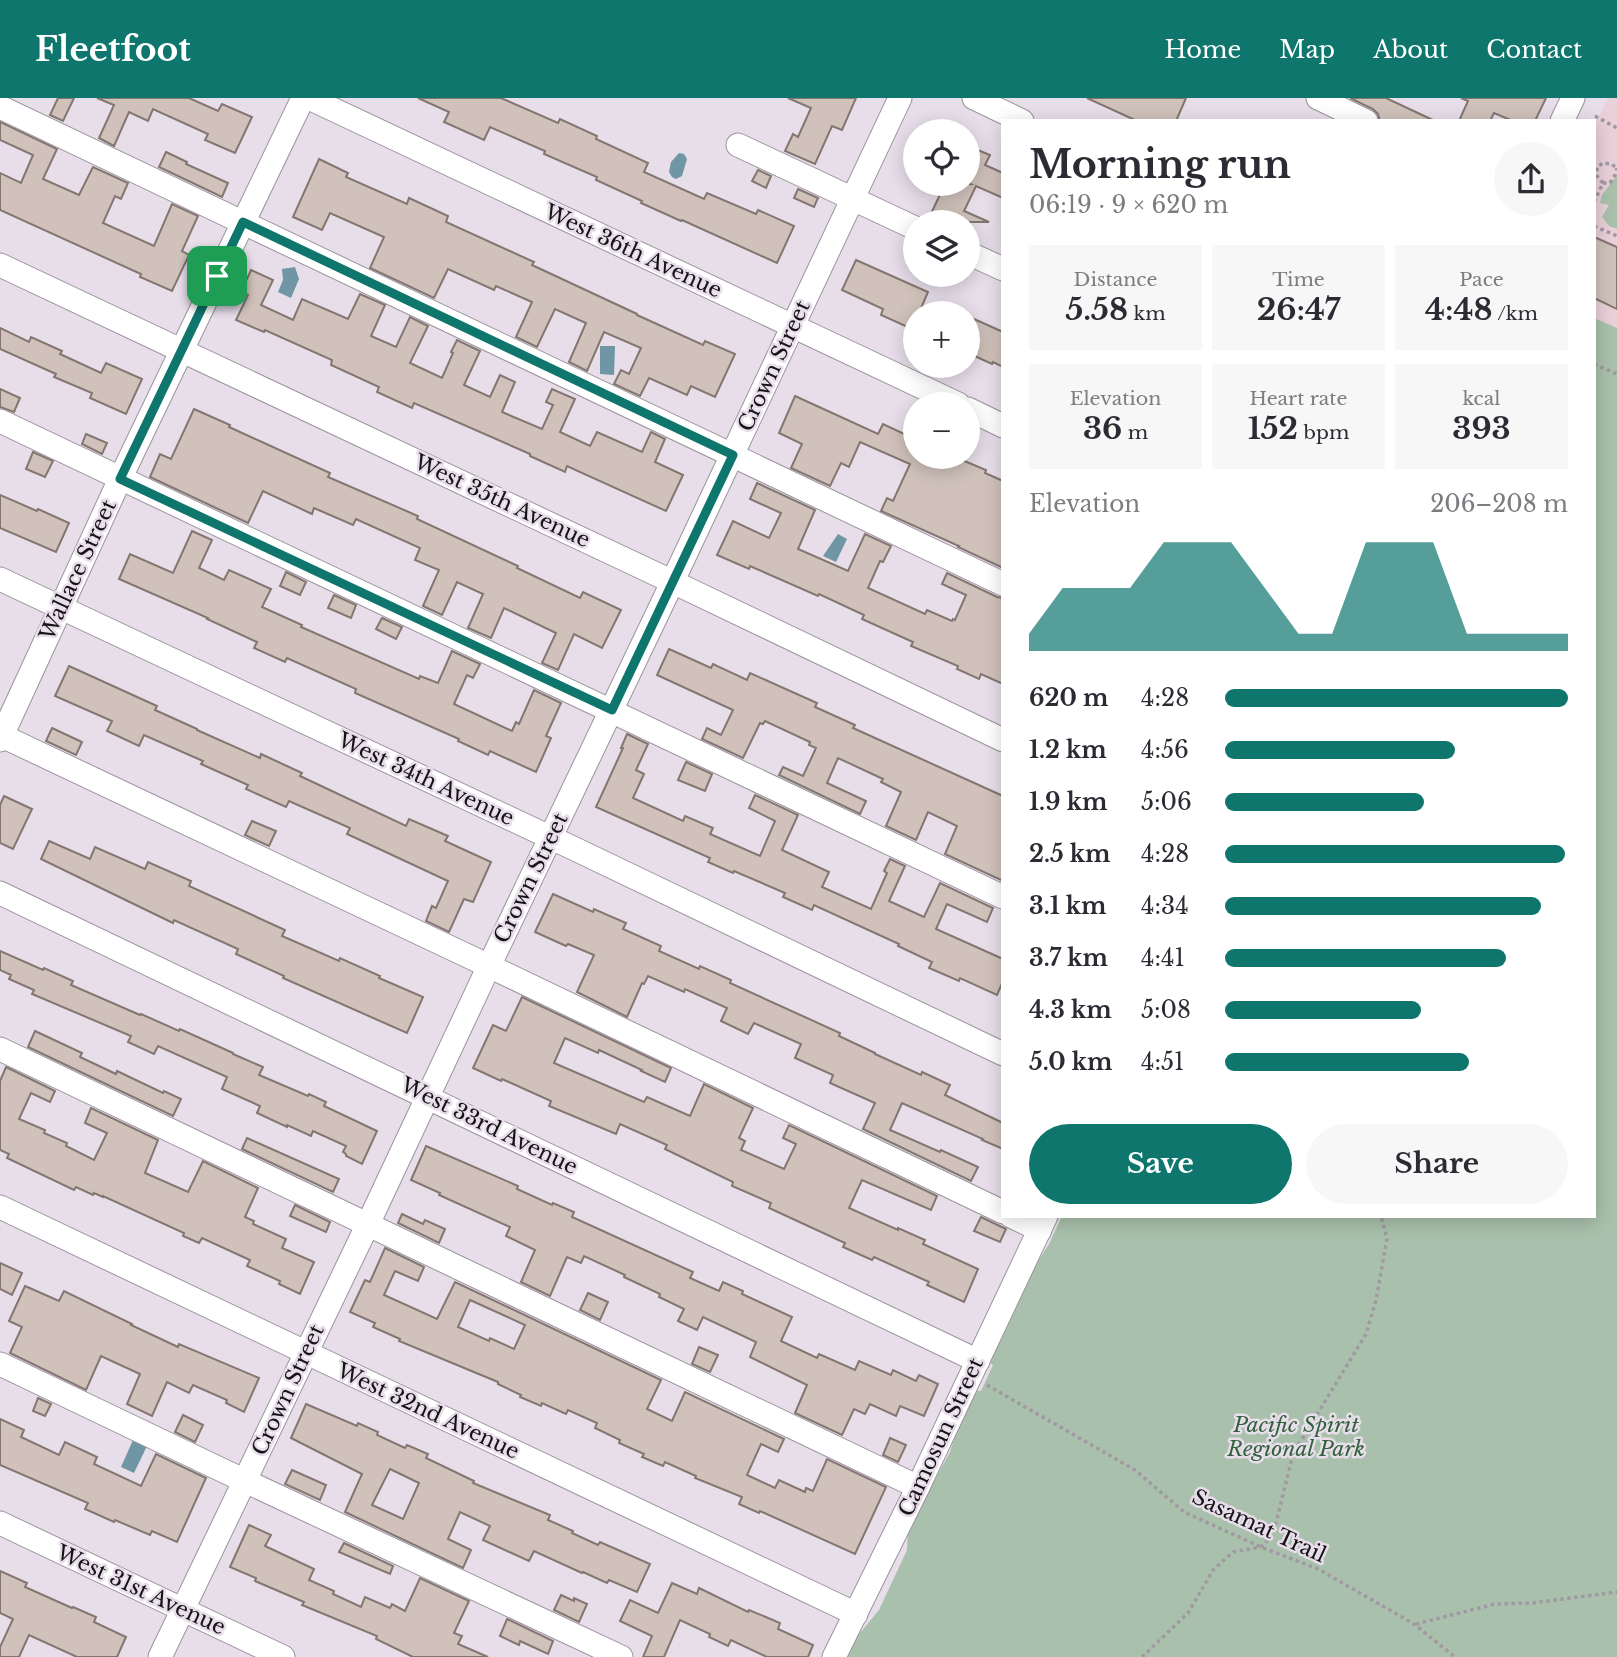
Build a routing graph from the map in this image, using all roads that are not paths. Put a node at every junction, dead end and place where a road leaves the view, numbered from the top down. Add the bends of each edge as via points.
1 (303, 98) edge
2 (309, 98) edge
3 (900, 98) edge
4 (974, 98) edge
5 (1318, 98) edge
6 (1573, 98) edge
7 (0, 107) edge
8 (1018, 119) edge
9 (1362, 119) edge
10 (1563, 119) edge
11 (738, 145) dead end
12 (853, 199) junction
13 (243, 222) junction
14 (903, 222) edge
15 (980, 258) edge
16 (0, 265) edge
17 (1001, 268) edge
18 (793, 326) junction
19 (181, 351) junction
20 (933, 392) edge
21 (980, 415) edge
22 (0, 421) edge
23 (1001, 425) edge
24 (733, 455) junction
25 (120, 479) junction
26 (0, 579) edge
27 (673, 582) junction
28 (1001, 583) edge
29 (62, 608) junction
30 (612, 710) junction
31 (1, 737) edge
32 (1001, 739) edge
33 (551, 838) junction
34 (0, 893) edge
35 (1001, 896) edge
36 (489, 965) junction
37 (0, 1049) edge
38 (1001, 1053) edge
39 (428, 1097) junction
40 (0, 1208) edge
41 (1001, 1211) edge
42 (1020, 1218) edge
43 (1043, 1223) edge
44 (368, 1224) junction
45 (306, 1352) junction
46 (0, 1364) edge
47 (978, 1371) junction
48 (245, 1481) junction
49 (918, 1487) junction
50 (0, 1523) edge
51 (182, 1609) junction
52 (856, 1614) junction
53 (160, 1657) edge
54 (283, 1657) edge
55 (621, 1657) edge
56 (834, 1657) edge

1 - 13 street, Wallace Street
2 - 18 street, West 36th Avenue
3 - 12 street, Crown Street
4 - 8 street
5 - 9 street
6 - 10 street
7 - 13 street
11 - 12 street
12 - 14 street
12 - 18 street, Crown Street
13 - 19 street, Wallace Street
13 - 24 street
15 - 17 street
16 - 19 street, West 35th Avenue
18 - 20 street, West 36th Avenue
18 - 24 street, Crown Street
19 - 25 street, Wallace Street
19 - 27 street, West 35th Avenue
21 - 23 street
22 - 25 street
24 - 27 street, Crown Street
24 - 28 street
25 - 29 street, Wallace Street
25 - 30 street
26 - 29 street, West 34th Avenue
27 - 30 street, Crown Street
27 - 32 street, West 35th Avenue
29 - 31 street, Wallace Street
29 - 33 street, West 34th Avenue
30 - 33 street, Crown Street
30 - 35 street
31 - 36 street
33 - 36 street, Crown Street
33 - 38 street, West 34th Avenue
34 - 39 street, West 33rd Avenue
36 - 39 street, Crown Street
36 - 41 street
37 - 44 street
39 - 44 street, Crown Street
39 - 47 street, West 33rd Avenue
40 - 45 street, West 32nd Avenue
42 - 43 street
43 - 47 street, Camosun Street
44 - 45 street, Crown Street
44 - 49 street
45 - 48 street, Crown Street
45 - 52 street, West 32nd Avenue
46 - 48 street
47 - 49 street, Camosun Street
48 - 51 street, Crown Street
48 - 55 street
49 - 52 street, Camosun Street
50 - 51 street, West 31st Avenue
51 - 53 street, Crown Street
51 - 54 street, West 31st Avenue
52 - 56 street, Camosun Street

